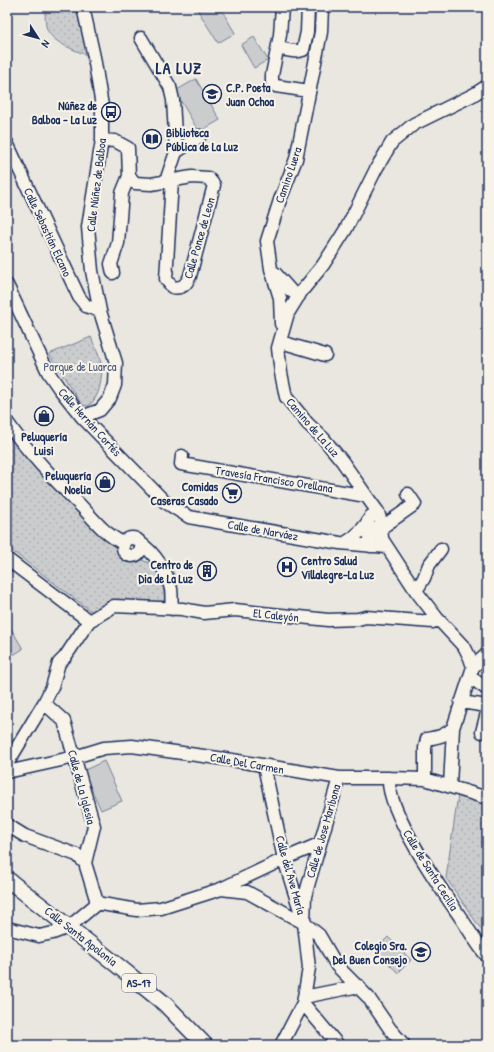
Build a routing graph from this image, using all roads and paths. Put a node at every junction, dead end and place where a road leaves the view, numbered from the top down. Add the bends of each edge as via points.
1 (83, 7) edge
2 (282, 7) edge
3 (308, 7) edge
4 (322, 7) edge
5 (141, 38) dead end
6 (278, 48) junction
7 (487, 86) edge
8 (310, 92) junction
9 (200, 136) dead end
10 (102, 140) junction
11 (7, 143) edge
12 (176, 152) junction
13 (129, 176) junction
14 (169, 181) junction
15 (271, 269) junction
16 (113, 273) dead end
17 (7, 285) edge
18 (299, 296) junction
19 (100, 311) junction
20 (281, 342) junction
21 (325, 354) dead end
22 (100, 410) junction
23 (82, 417) junction
24 (7, 422) edge
25 (96, 430) junction
26 (182, 460) dead end
27 (150, 487) joint
28 (368, 499) junction
29 (407, 499) dead end
30 (376, 524) junction
31 (345, 543) junction
32 (370, 546) junction
33 (387, 547) junction
34 (440, 549) dead end
35 (7, 559) edge
36 (416, 591) junction
37 (172, 609) junction
38 (437, 618) junction
39 (89, 621) junction
40 (487, 654) edge
41 (471, 672) junction
42 (487, 690) edge
43 (461, 702) junction
44 (44, 703) junction
45 (487, 706) edge
46 (487, 713) edge
47 (453, 728) junction
48 (482, 732) dead end
49 (75, 757) junction
50 (7, 764) edge
51 (264, 766) junction
52 (7, 772) edge
53 (339, 778) junction
54 (389, 778) junction
55 (425, 779) junction
56 (450, 786) junction
57 (487, 798) edge
58 (7, 825) edge
59 (319, 844) junction
60 (284, 858) junction
61 (85, 863) junction
62 (7, 879) edge
63 (221, 888) junction
64 (96, 903) junction
65 (304, 923) junction
66 (69, 927) junction
67 (7, 928) edge
68 (487, 956) edge
69 (358, 986) junction
70 (303, 1000) junction
71 (205, 1045) edge
72 (281, 1045) edge
73 (338, 1045) edge
74 (404, 1045) edge

1 - 10 street, Calle Núñez de Balboa via 102,106
2 - 6 street
3 - 6 street via 303,50 292,52
4 - 8 street, Camino Luera via 322,32
5 - 12 street via 170,87
6 - 8 street via 272,83
7 - 18 street, Camino de La Luz via 414,124 392,142 338,242
8 - 15 street, Camino Luera via 296,159 267,241
9 - 12 street
10 - 13 street via 128,148
10 - 19 street, Calle Núñez de Balboa via 88,227 92,271
11 - 19 street, Calle Sebastián Elcano via 79,297 86,306
12 - 14 street
13 - 14 street, Calle Ponce de Leon via 135,183
13 - 16 street via 122,193 118,243 111,264
14 - 14 street, Calle Ponce de Leon via 166,279 172,287 178,288 186,285 190,276 214,184 208,178 192,177
15 - 18 street
15 - 20 street, Camino Luera via 280,298
17 - 23 street, Calle Hernán Cortés via 48,372
18 - 20 street, Camino de La Luz via 288,313
19 - 22 street, Calle Núñez de Balboa via 116,363 115,385 110,398
20 - 21 street
20 - 28 street, Camino de La Luz via 278,348 286,397 342,461
22 - 23 street
22 - 25 street
23 - 25 street, Calle Hernán Cortés
24 - 37 street via 51,477 109,535 123,543 122,549 128,555 136,555 139,547 154,556 160,563 171,590
25 - 27 street, Calle Hernán Cortés
26 - 28 street, Travesía Francisco Orellana
27 - 31 street, Calle de Narváez via 165,502 189,516
28 - 30 street
29 - 30 street via 415,504
30 - 31 street via 367,524
30 - 32 street
30 - 33 street
31 - 32 street, Calle de Narváez
32 - 33 street, Calle de Narváez
33 - 36 street
34 - 36 street
35 - 39 street
36 - 38 street
37 - 38 street, El Caleyón via 204,613 234,610 328,620 366,617 433,622
37 - 39 street, El Caleyón via 114,606
38 - 41 street via 465,648 470,658
39 - 44 street via 59,663
40 - 41 street
41 - 42 street
41 - 43 street
43 - 45 street
43 - 47 street
44 - 49 street, Calle de La Iglesia via 64,721
44 - 50 street
46 - 48 street
47 - 55 street via 447,734 427,739
47 - 56 street
49 - 51 street, Calle Del Carmen via 104,748 132,746
49 - 52 street, Calle Del Carmen
49 - 61 street, Calle de La Iglesia via 94,826
51 - 53 street, Calle Del Carmen
51 - 60 street, Calle del Ave María
53 - 54 street, Calle Del Carmen
53 - 59 street, Calle de Jose Maribona
54 - 55 street, Calle Del Carmen
54 - 68 street, Calle de Santa Cecilia via 390,795 403,826 443,893
55 - 56 street, Calle Del Carmen
56 - 57 street, Calle Del Carmen
58 - 61 street via 25,836 77,855
59 - 60 street
59 - 65 street, Calle de Jose Maribona via 305,896
60 - 63 street
60 - 65 street, Calle del Ave María
61 - 64 street, Calle de La Iglesia
62 - 66 main road, Calle Santa Apolonia / AS-17
63 - 64 street via 161,908 137,910
63 - 65 street via 247,892
64 - 66 street
65 - 69 street, Calle del Ave María via 319,935 337,966
65 - 70 street, Calle de Jose Maribona via 309,968
66 - 67 street via 39,936
66 - 71 main road, Calle Santa Apolonia / AS-17 via 164,1004
69 - 70 street
69 - 74 street, Calle del Ave María
70 - 72 street, Calle de Jose Maribona
70 - 73 street

